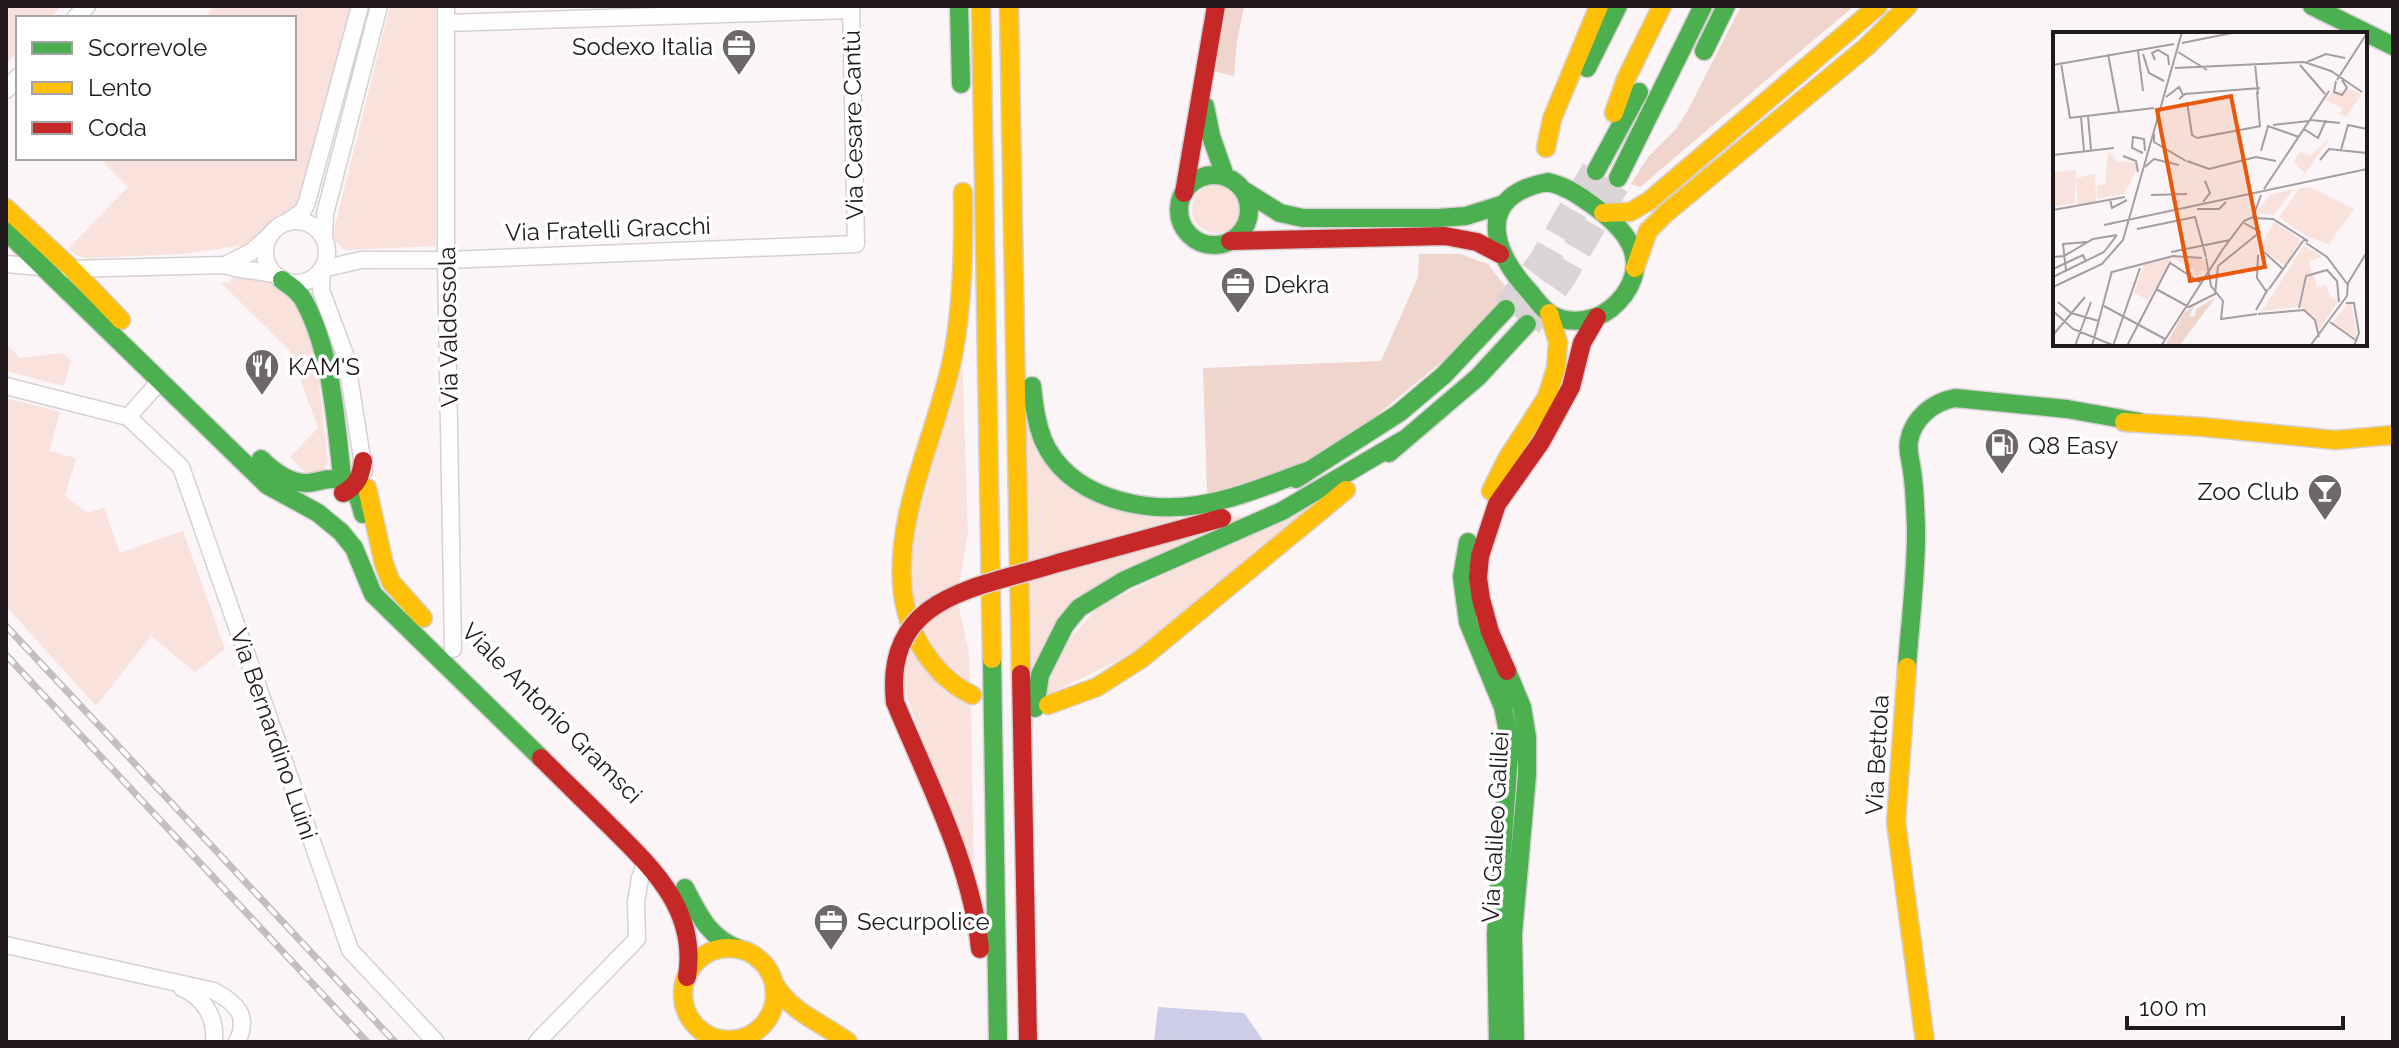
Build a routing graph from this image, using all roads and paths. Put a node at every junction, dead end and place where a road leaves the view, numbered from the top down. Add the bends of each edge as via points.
1 (360, 6) edge
2 (379, 6) edge
3 (959, 6) edge
4 (981, 6) edge
5 (1009, 6) edge
6 (1216, 6) edge
7 (1599, 6) edge
8 (1618, 6) edge
9 (1662, 6) edge
10 (1682, 6) edge
11 (1703, 6) edge
12 (1726, 6) edge
13 (1878, 6) edge
14 (1908, 6) edge
15 (2312, 6) edge
16 (851, 8) edge
17 (446, 14) edge
18 (2358, 32) edge
19 (2367, 36) edge
20 (2367, 39) edge
21 (2393, 46) edge
22 (2393, 59) edge
23 (1698, 62) dead end
24 (1202, 91) junction
25 (1678, 96) dead end
26 (961, 104) dead end
27 (1605, 153) junction
28 (1628, 160) junction
29 (1556, 166) junction
30 (1596, 171) tunnel mouth
31 (1225, 176) junction
32 (963, 178) dead end
33 (1618, 178) tunnel mouth
34 (1243, 190) junction
35 (1519, 191) junction
36 (1184, 193) junction
37 (1504, 204) junction
38 (6, 208) edge
39 (1603, 213) junction
40 (286, 223) junction
41 (6, 231) edge
42 (269, 236) junction
43 (1230, 241) junction
44 (325, 242) junction
45 (856, 244) joint
46 (1500, 254) junction
47 (361, 260) junction
48 (446, 260) junction
49 (6, 264) edge
50 (225, 265) junction
51 (45, 268) junction
52 (1635, 268) junction
53 (322, 269) junction
54 (73, 270) junction
55 (278, 277) junction
56 (1506, 309) tunnel mouth
57 (1549, 313) junction
58 (1597, 317) junction
59 (1033, 322) dead end
60 (1527, 324) tunnel mouth
61 (161, 380) junction
62 (6, 386) edge
63 (128, 417) junction
64 (2393, 435) edge
65 (1403, 440) junction
66 (363, 461) joint
67 (1310, 470) junction
68 (267, 485) junction
69 (346, 486) junction
70 (356, 554) junction
71 (453, 649) junction
72 (972, 695) dead end
73 (1048, 705) dead end
74 (646, 862) junction
75 (6, 945) edge
76 (739, 949) junction
77 (687, 977) junction
78 (774, 983) junction
79 (173, 984) junction
80 (691, 1019) junction
81 (751, 1035) edge
82 (214, 1042) edge
83 (237, 1042) edge
84 (436, 1042) edge
85 (537, 1042) edge
86 (699, 1042) edge
87 (830, 1042) edge
88 (848, 1042) edge
89 (989, 1042) edge
90 (998, 1042) edge
91 (1028, 1042) edge
92 (1042, 1042) edge
93 (1498, 1042) edge
94 (1515, 1042) edge
95 (1925, 1042) edge

1 - 40 street via 307,202
2 - 44 street via 325,214
3 - 26 main road
4 - 90 main road
5 - 91 main road
6 - 24 main road
7 - 29 main road via 1552,119
8 - 29 main road via 1558,126
9 - 27 main road via 1626,79
10 - 27 main road
11 - 28 main road
12 - 23 main road
13 - 39 main road via 1649,201 1630,212
14 - 52 main road via 1666,213 1648,231
15 - 18 main road
16 - 17 street via 614,18
16 - 45 street, Via Cesare Cantù
17 - 48 street, Via Valdossola
19 - 21 main road
20 - 22 main road
24 - 31 main road
24 - 36 main road
25 - 28 main road
27 - 30 main road
28 - 33 main road
29 - 35 main road
29 - 35 main road via 1548,182
29 - 39 main road
31 - 34 main road
31 - 36 main road via 1202,177
32 - 72 main road via 963,271 954,351 906,529 901,582 922,652 957,689
34 - 37 main road via 1280,213 1303,218 1439,218
34 - 43 main road via 1249,205 1247,221
35 - 37 main road
36 - 43 main road via 1180,215 1190,235 1211,245
37 - 46 main road via 1497,221
38 - 54 main road
39 - 52 main road via 1623,231
40 - 42 street
40 - 44 street via 309,223
41 - 51 main road, Viale Antonio Gramsci
42 - 50 street
42 - 55 street via 265,255
43 - 46 main road via 1445,236 1477,242
44 - 47 street, Via Fratelli Gracchi via 342,255
44 - 53 street
45 - 48 street, Via Fratelli Gracchi
46 - 57 main road
47 - 48 street, Via Fratelli Gracchi
47 - 53 street, Via Fratelli Gracchi
48 - 71 street, Via Valdossola
49 - 51 street
50 - 54 street
50 - 55 street
51 - 54 street
51 - 61 main road, Viale Antonio Gramsci
52 - 58 main road via 1627,294
53 - 55 street via 304,282
53 - 66 street via 321,290 346,357
54 - 69 main road via 274,471 297,482
55 - 69 main road via 304,300 327,361
56 - 67 main road via 1444,375 1399,413
57 - 58 main road via 1569,322
57 - 93 main road, Via Galileo Galilei via 1558,342 1547,397 1477,514 1462,577 1468,622 1503,707 1510,742 1496,934
58 - 94 main road, Via Galileo Galilei via 1582,343 1571,387 1541,442 1497,504 1480,556 1481,599 1522,707 1527,737 1513,934
59 - 67 main road via 1032,401 1038,426 1061,470 1082,486 1136,506 1184,507
60 - 65 main road via 1478,377
61 - 63 street
61 - 68 main road, Viale Antonio Gramsci
62 - 63 street
63 - 84 street, Via Bernardino Luini via 175,460 188,483 350,950
64 - 95 main road, Via Bettola via 2335,440 1968,408 1927,427 1912,470 1916,529 1896,822
65 - 73 main road via 1153,651 1108,683
65 - 92 main road via 1282,511 1125,580 1079,608 1065,625 1040,675 1033,730
66 - 69 main road via 360,476
67 - 89 main road, bridge via 1265,500 1224,517 967,590 945,598 914,621 897,655 895,702 963,867 977,918
68 - 69 main road via 322,496
68 - 70 main road, Viale Antonio Gramsci via 323,517
69 - 70 main road, Viale Antonio Gramsci
69 - 71 main road, Viale Antonio Gramsci via 359,495 380,576
70 - 74 main road, Viale Antonio Gramsci via 373,594
71 - 76 main road, Viale Antonio Gramsci via 653,848 679,878 713,936
74 - 77 main road, Viale Antonio Gramsci via 682,919 690,957
74 - 85 street via 636,902 637,939
75 - 79 street
76 - 77 main road via 710,952
76 - 78 main road via 762,961
77 - 80 main road via 684,998
78 - 81 main road via 768,1019
78 - 88 main road via 788,1003
79 - 82 street via 203,1002 212,1018
79 - 83 street via 214,991 234,1004 243,1029
80 - 81 main road via 719,1038
80 - 86 main road
81 - 87 main road via 774,1022 794,1022

